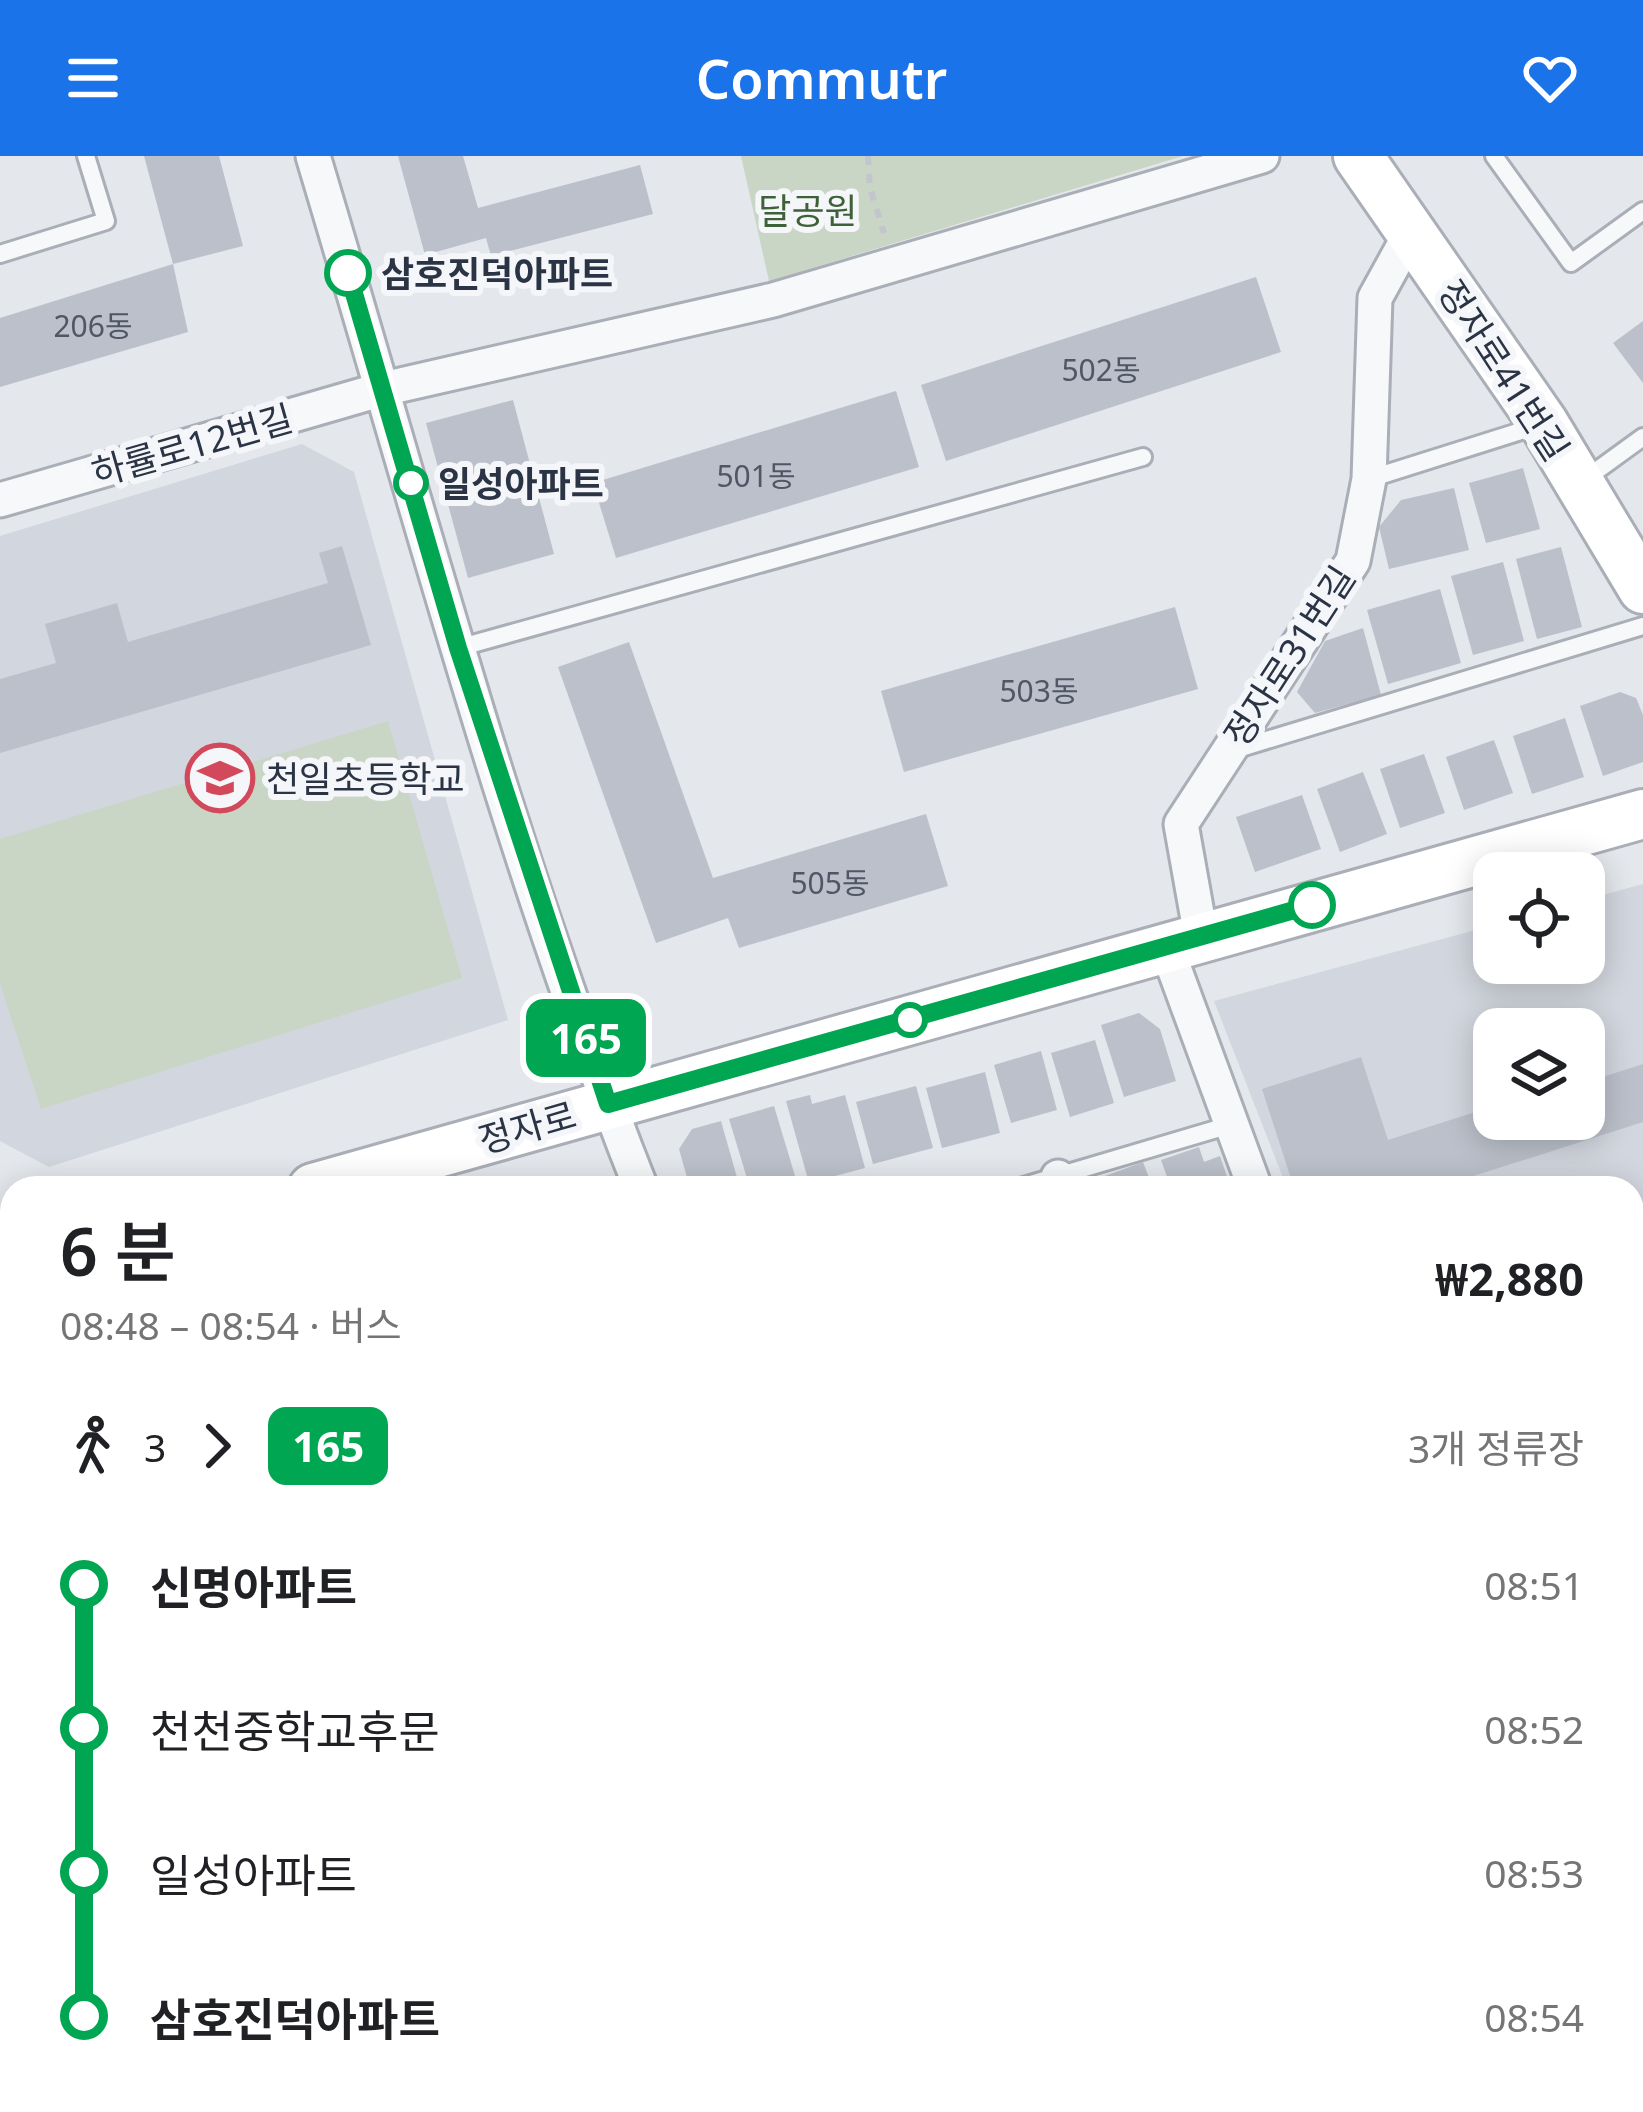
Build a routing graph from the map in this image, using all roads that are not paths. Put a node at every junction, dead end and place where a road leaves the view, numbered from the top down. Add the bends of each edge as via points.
1 (86, 156) edge
2 (313, 156) edge
3 (1262, 156) edge
4 (1358, 156) edge
5 (1494, 156) edge
6 (1643, 211) edge
7 (1413, 230) junction
8 (0, 254) edge
9 (383, 389) junction
10 (1544, 424) junction
11 (1643, 437) edge
12 (1143, 457) dead end
13 (1369, 479) junction
14 (1577, 485) junction
15 (0, 500) edge
16 (1643, 589) edge
17 (1643, 626) edge
18 (458, 648) junction
19 (1227, 752) junction
20 (1643, 814) edge
21 (1184, 943) junction
22 (608, 1104) junction
23 (1230, 1126) junction
24 (355, 1176) edge
25 (636, 1176) edge
26 (1078, 1176) edge
27 (1250, 1176) edge

1 - 8 lane via 106,221
2 - 9 street
3 - 9 street, 하률로12번길 via 773,300
4 - 7 street, 정자로41번길
5 - 6 lane via 1571,263
7 - 10 street, 정자로41번길
7 - 13 street, 정자로31번길 via 1375,298
9 - 15 street, 하률로12번길
9 - 18 street
10 - 13 lane
10 - 14 street, 정자로41번길
11 - 14 lane
12 - 18 lane
13 - 19 street, 정자로31번길 via 1353,561
14 - 16 street, 정자로41번길
17 - 19 lane
18 - 22 street
19 - 21 street, 정자로31번길 via 1181,824
20 - 21 street, 정자로
21 - 22 street, 정자로
21 - 23 street, 정자로31번길
22 - 24 street, 정자로
22 - 25 street
23 - 26 lane
23 - 27 street, 정자로31번길

